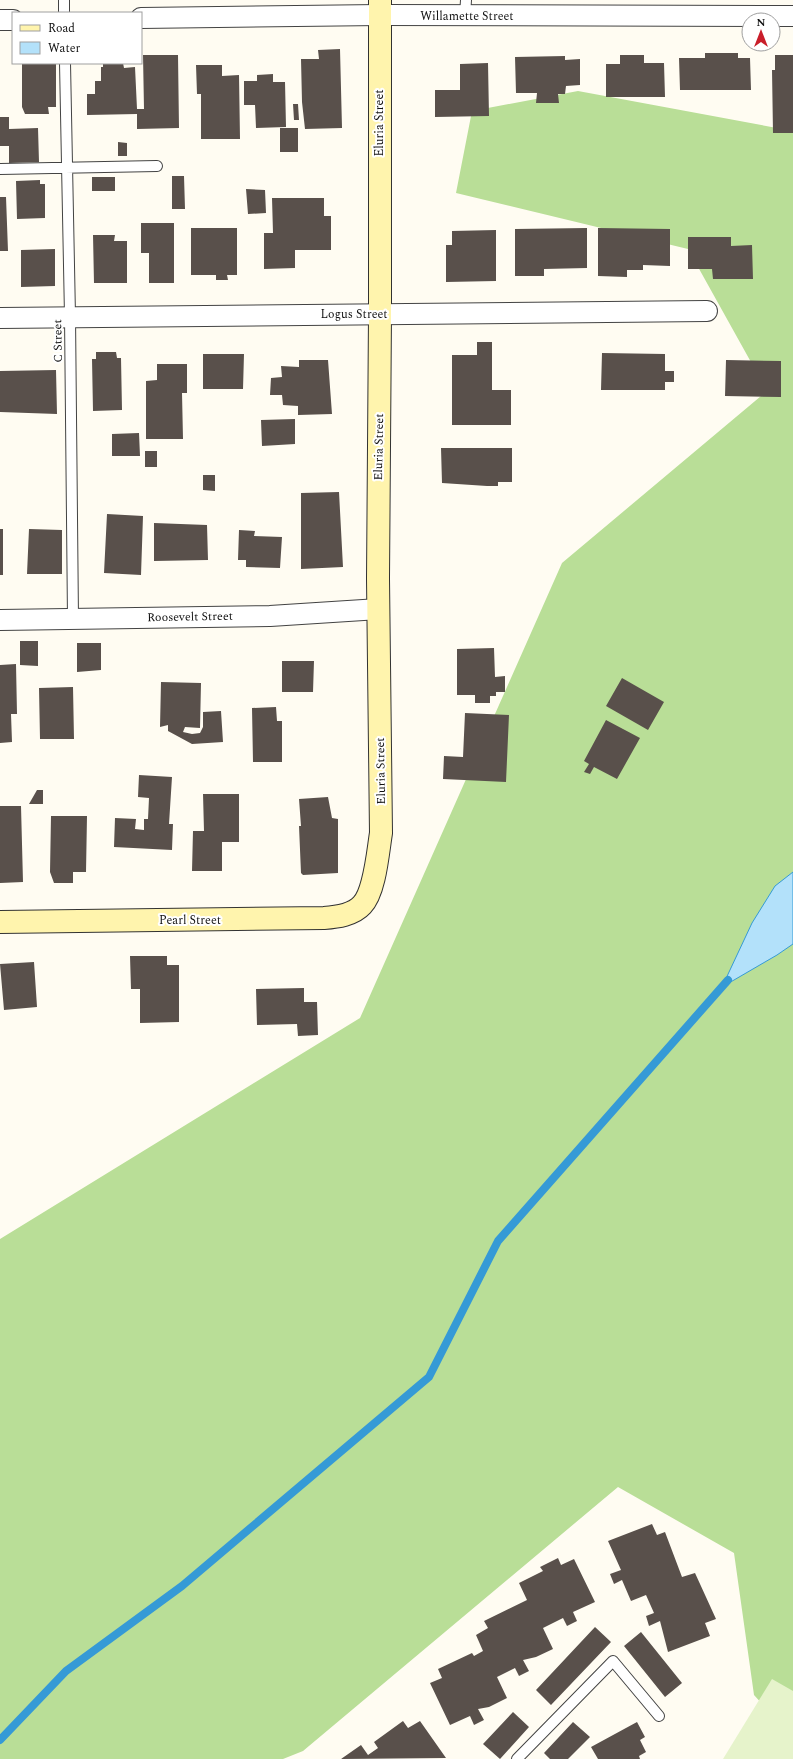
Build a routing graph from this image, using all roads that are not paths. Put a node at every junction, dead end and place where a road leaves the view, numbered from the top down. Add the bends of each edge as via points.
1 (64, 0) edge
2 (380, 8) edge
3 (466, 8) edge
4 (64, 12) edge
5 (793, 16) edge
6 (142, 18) edge
7 (0, 20) edge
8 (12, 20) edge
9 (65, 64) edge
10 (157, 166) dead end
11 (66, 167) junction
12 (0, 169) edge
13 (707, 310) dead end
14 (380, 314) junction
15 (70, 316) junction
16 (0, 318) edge
17 (379, 609) junction
18 (73, 619) junction
19 (0, 620) edge
20 (368, 893) joint
21 (0, 922) edge
22 (659, 1716) dead end
23 (518, 1759) edge

1 - 4 lane
2 - 3 street, Willamette Street
2 - 6 street, Willamette Street
2 - 14 street, Eluria Street
3 - 5 street, Willamette Street
7 - 8 street
9 - 11 lane, C Street
10 - 11 lane
11 - 12 lane
11 - 15 lane, C Street
13 - 14 street, Logus Street
14 - 15 street, Logus Street
14 - 17 street, Eluria Street
15 - 16 street, Logus Street
15 - 18 lane, C Street
17 - 18 street, Roosevelt Street via 270,616
17 - 20 street, Eluria Street via 381,833 375,874
18 - 19 street, Roosevelt Street
20 - 21 street, Pearl Street via 362,905 340,917
22 - 23 lane via 613,1661

